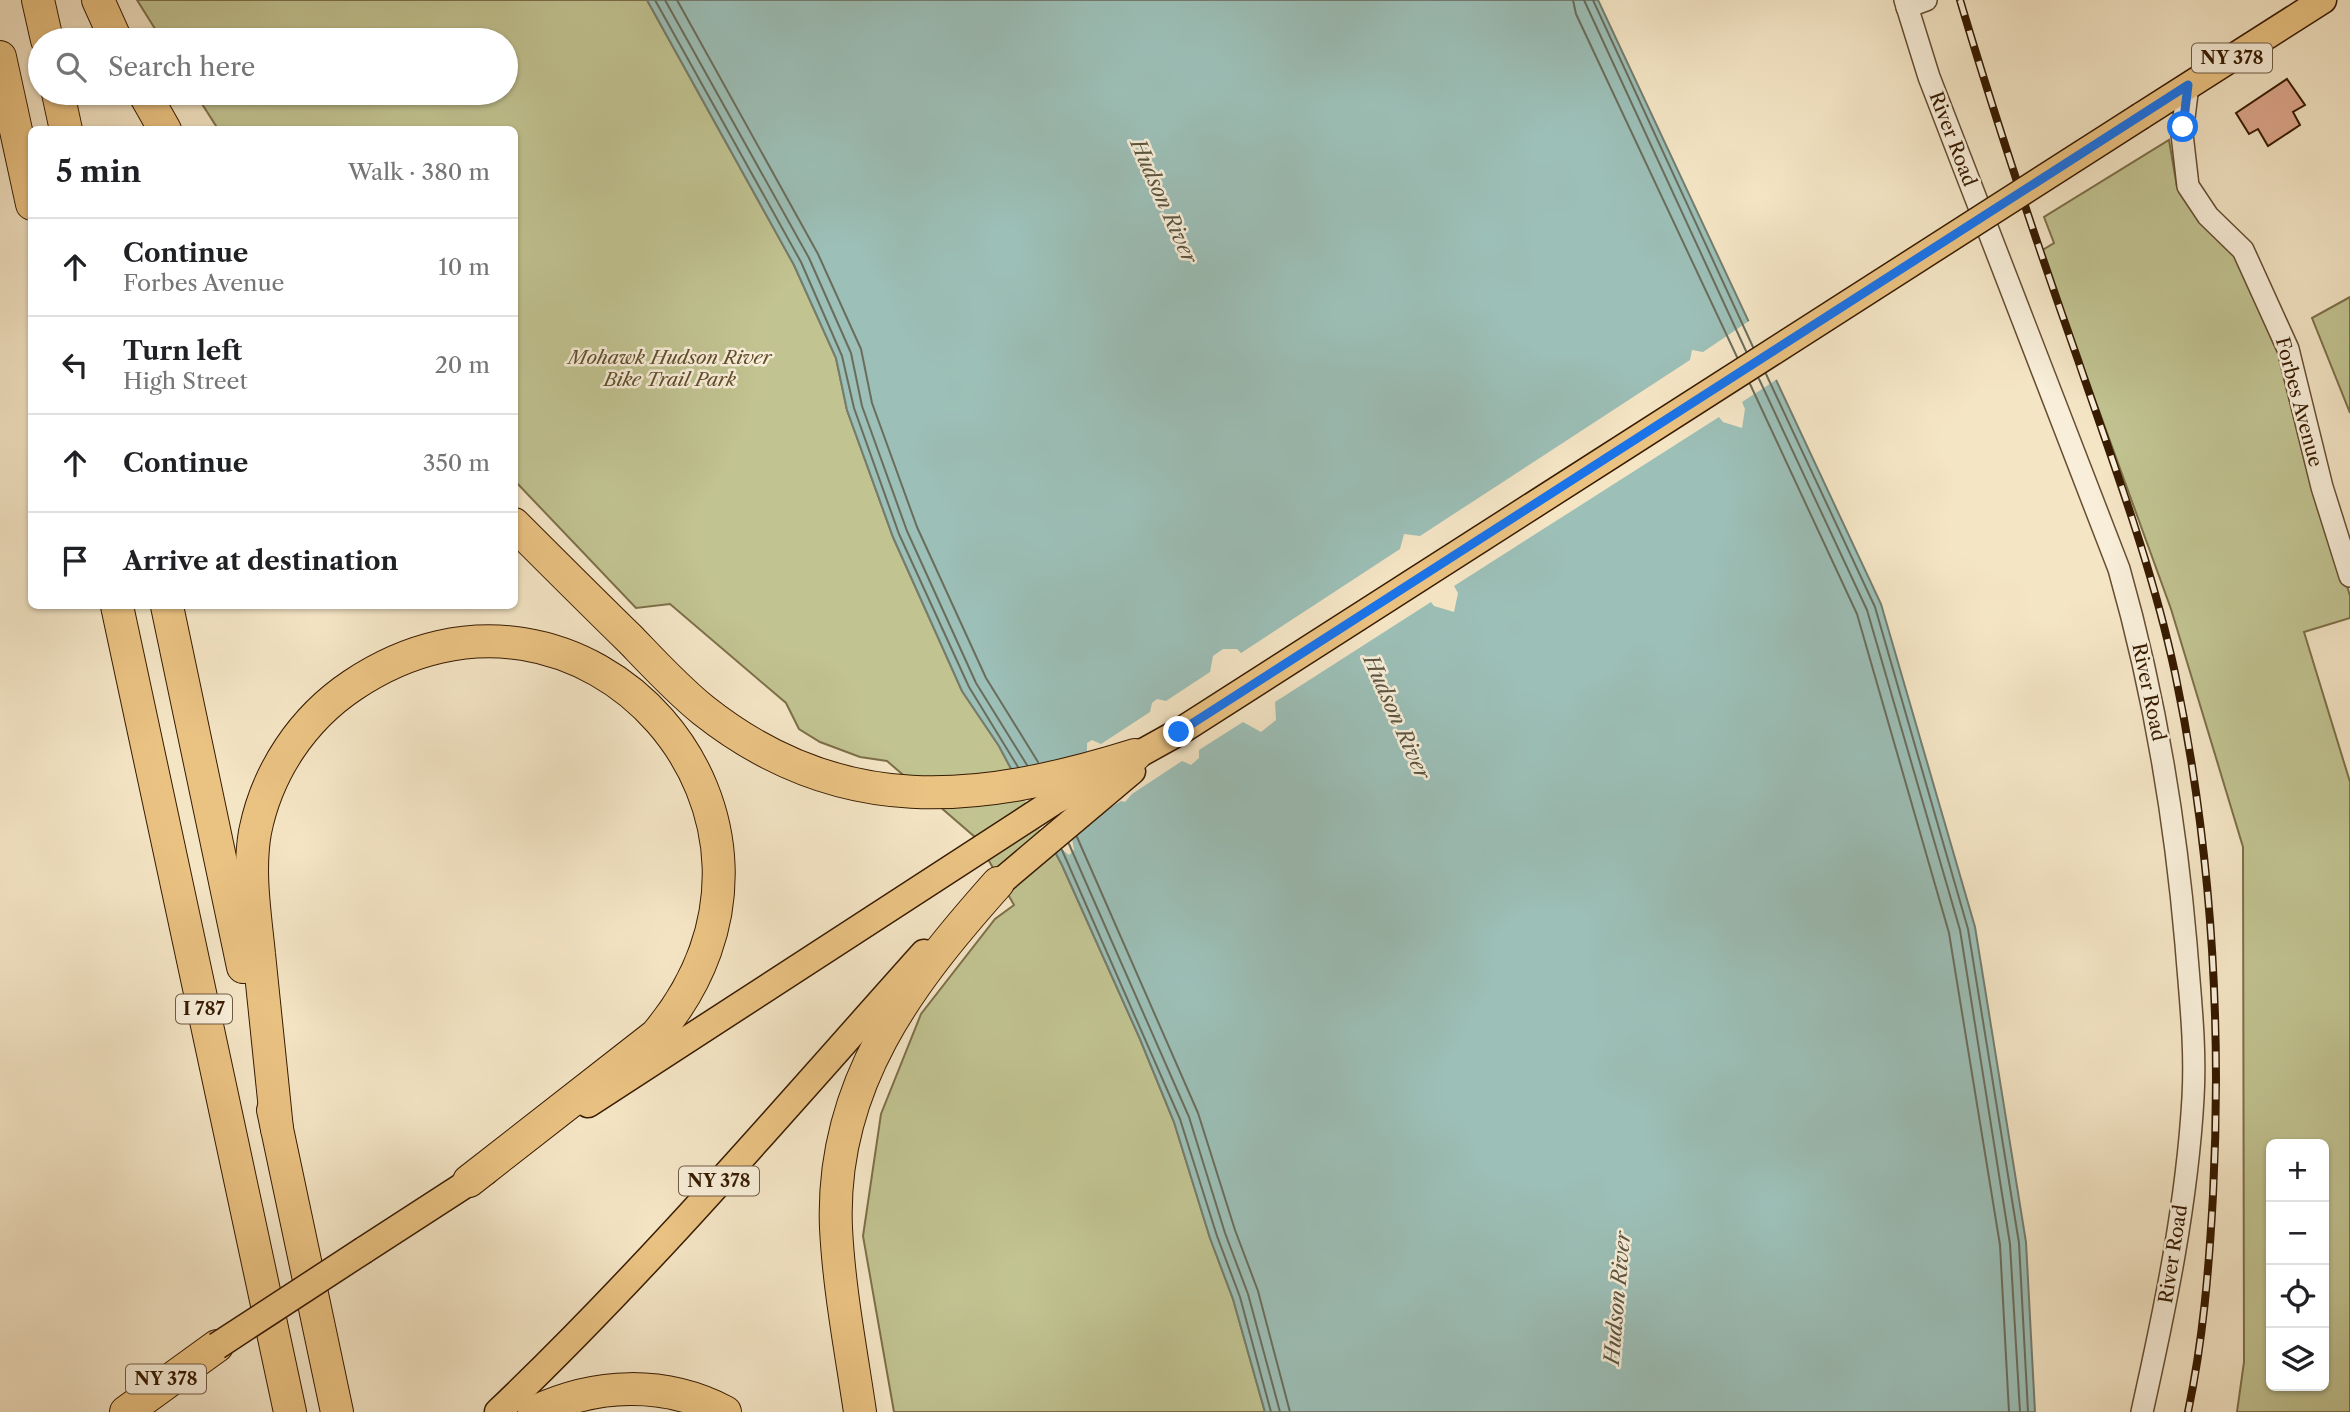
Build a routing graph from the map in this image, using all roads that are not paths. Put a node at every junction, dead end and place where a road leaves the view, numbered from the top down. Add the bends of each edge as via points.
1 (38, 0) edge
2 (98, 0) edge
3 (2323, 0) edge
4 (1913, 2) edge
5 (44, 28) edge
6 (111, 28) edge
7 (0, 57) edge
8 (2188, 85) junction
9 (61, 105) edge
10 (151, 105) edge
11 (65, 126) edge
12 (163, 126) edge
13 (28, 186) edge
14 (518, 528) edge
15 (2350, 576) edge
16 (118, 609) edge
17 (168, 609) edge
18 (1179, 732) junction
19 (1135, 755) junction
20 (998, 883) joint
21 (936, 947) junction
22 (277, 1129) junction
23 (469, 1181) junction
24 (217, 1346) junction
25 (115, 1412) edge
26 (126, 1412) edge
27 (290, 1412) edge
28 (337, 1412) edge
29 (498, 1412) edge
30 (534, 1412) edge
31 (725, 1412) edge
32 (860, 1412) edge
33 (2142, 1412) edge

1 - 5 highway
2 - 6 highway
3 - 8 main road, NY 378
4 - 33 street, River Road via 1929,77 2119,569 2172,806 2194,1036 2193,1098 2169,1289
7 - 13 highway
8 - 15 street, Forbes Avenue via 2182,134 2188,186 2208,216 2243,250 2288,349 2322,487
8 - 18 main road, NY 378, bridge
9 - 11 highway
10 - 12 highway
14 - 19 highway via 703,710 764,750 829,778 898,792 974,792 1060,777
16 - 27 highway, I 787
17 - 22 highway, I 787
18 - 19 main road, NY 378
18 - 20 main road, NY 378
19 - 23 main road, NY 378 via 1053,802
20 - 21 highway
21 - 29 main road, NY 378 via 572,1340
21 - 32 highway via 878,1041 843,1142 836,1225
22 - 23 highway via 252,863 257,824 273,775 311,720 340,693 405,656 474,642 544,649 575,659 635,694 676,740 692,766 714,822 717,911 703,964 656,1035
22 - 28 highway, I 787
23 - 24 main road, NY 378 / NY 378, bridge
24 - 25 main road, NY 378 / NY 378
24 - 26 highway
30 - 31 highway via 583,1393 632,1389 668,1392

